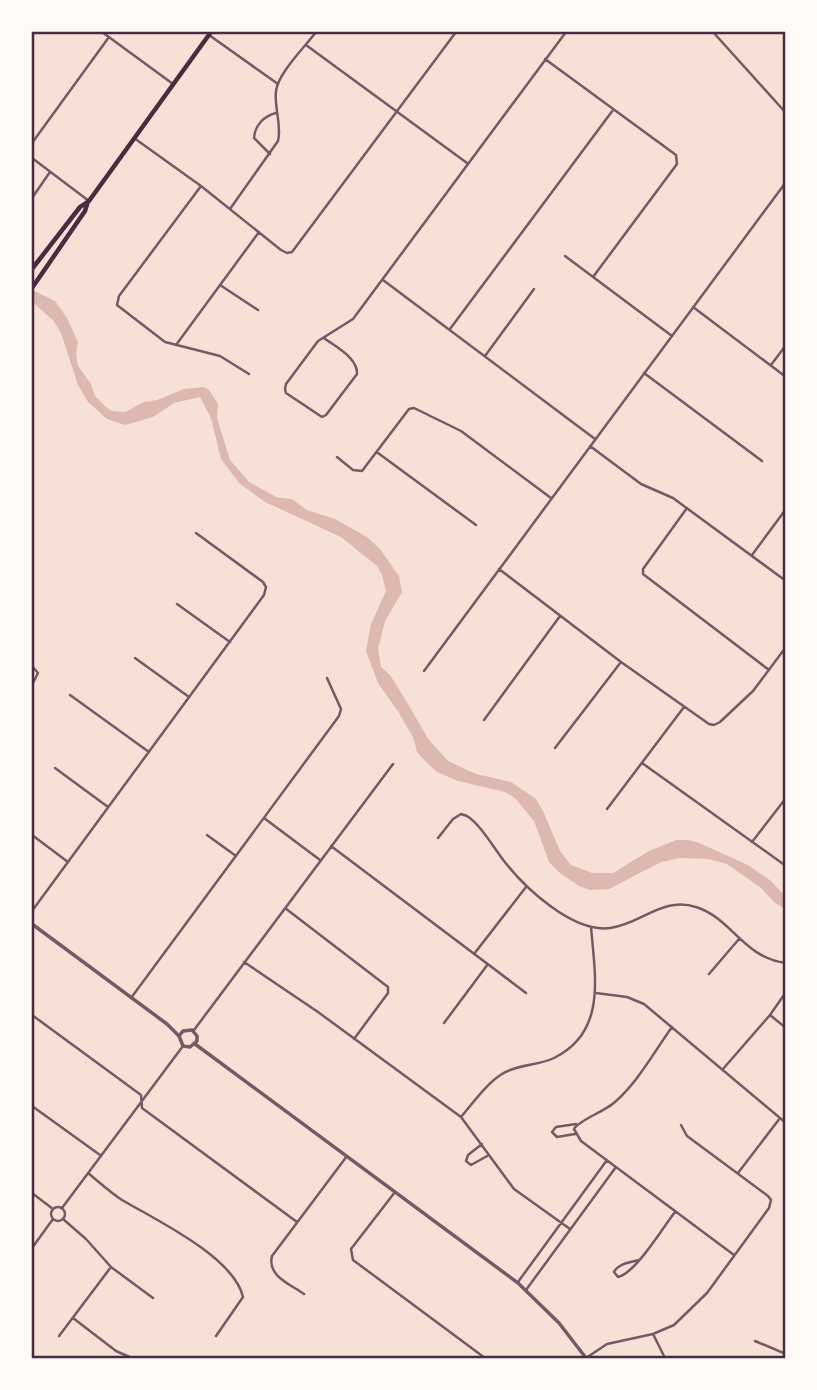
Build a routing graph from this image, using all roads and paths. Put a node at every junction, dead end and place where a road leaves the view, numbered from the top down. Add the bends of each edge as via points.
1 (102, 32) edge
2 (316, 32) edge
3 (456, 32) edge
4 (566, 32) edge
5 (713, 32) edge
6 (210, 33) edge
7 (108, 37) junction
8 (306, 45) junction
9 (545, 59) junction
10 (278, 83) junction
11 (173, 84) junction
12 (614, 110) junction
13 (397, 111) junction
14 (276, 113) junction
15 (786, 113) edge
16 (134, 138) junction
17 (32, 143) edge
18 (270, 154) junction
19 (32, 158) edge
20 (468, 163) junction
21 (50, 172) junction
22 (786, 182) edge
23 (201, 186) junction
24 (32, 198) edge
25 (89, 201) junction
26 (230, 209) junction
27 (259, 232) junction
28 (565, 256) dead end
29 (32, 269) edge
30 (593, 277) junction
31 (383, 280) junction
32 (220, 285) junction
33 (32, 288) edge
34 (534, 289) dead end
35 (693, 307) junction
36 (258, 310) dead end
37 (450, 330) junction
38 (672, 336) junction
39 (324, 338) junction
40 (176, 345) junction
41 (786, 345) edge
42 (485, 356) junction
43 (771, 366) junction
44 (644, 373) junction
45 (249, 374) dead end
46 (786, 377) edge
47 (595, 439) junction
48 (590, 446) junction
49 (377, 453) junction
50 (337, 457) dead end
51 (762, 461) dead end
52 (551, 498) junction
53 (687, 508) junction
54 (786, 509) edge
55 (476, 525) dead end
56 (196, 533) dead end
57 (752, 555) junction
58 (499, 569) junction
59 (786, 580) edge
60 (177, 604) dead end
61 (560, 616) junction
62 (230, 642) junction
63 (786, 647) edge
64 (135, 658) dead end
65 (621, 662) junction
66 (32, 666) edge
67 (769, 670) junction
68 (424, 671) dead end
69 (327, 678) dead end
70 (32, 685) edge
71 (70, 695) dead end
72 (189, 697) junction
73 (684, 707) junction
74 (484, 720) dead end
75 (555, 748) dead end
76 (149, 752) junction
77 (642, 763) junction
78 (393, 764) dead end
79 (55, 768) dead end
80 (786, 798) edge
81 (108, 807) junction
82 (607, 809) dead end
83 (264, 818) junction
84 (32, 835) edge
85 (207, 835) dead end
86 (438, 838) dead end
87 (752, 842) junction
88 (331, 846) junction
89 (236, 856) junction
90 (320, 860) junction
91 (68, 862) junction
92 (786, 866) edge
93 (526, 887) junction
94 (284, 908) junction
95 (32, 911) edge
96 (32, 924) edge
97 (591, 928) junction
98 (739, 938) junction
99 (474, 954) junction
100 (244, 962) junction
101 (786, 963) edge
102 (488, 964) junction
103 (709, 974) dead end
104 (786, 992) edge
105 (526, 993) dead end
106 (596, 993) junction
107 (131, 998) junction
108 (32, 1015) edge
109 (770, 1015) junction
110 (444, 1023) dead end
111 (672, 1027) junction
112 (786, 1028) edge
113 (193, 1031) junction
114 (181, 1034) junction
115 (354, 1039) junction
116 (195, 1044) junction
117 (183, 1045) junction
118 (723, 1069) junction
119 (141, 1101) junction
120 (32, 1106) edge
121 (461, 1118) junction
122 (780, 1118) junction
123 (578, 1123) junction
124 (786, 1124) edge
125 (681, 1125) dead end
126 (575, 1134) junction
127 (482, 1144) junction
128 (101, 1155) junction
129 (489, 1155) junction
130 (346, 1156) junction
131 (607, 1160) junction
132 (616, 1167) junction
133 (88, 1173) junction
134 (738, 1173) junction
135 (395, 1192) junction
136 (32, 1193) edge
137 (62, 1208) junction
138 (53, 1209) junction
139 (675, 1212) junction
140 (53, 1219) junction
141 (63, 1219) junction
142 (297, 1222) junction
143 (561, 1223) junction
144 (570, 1229) junction
145 (32, 1248) edge
146 (734, 1255) junction
147 (639, 1260) junction
148 (111, 1267) junction
149 (518, 1283) junction
150 (526, 1290) junction
151 (304, 1294) dead end
152 (153, 1298) dead end
153 (73, 1318) junction
154 (653, 1334) junction
155 (59, 1336) dead end
156 (216, 1336) dead end
157 (755, 1341) dead end
158 (786, 1354) edge
159 (126, 1358) edge
160 (586, 1358) edge
161 (132, 1359) edge
162 (485, 1359) edge
163 (665, 1359) edge

1 - 7 street
2 - 8 street
3 - 13 street
4 - 9 street
5 - 15 street
6 - 10 street
6 - 11 main road
7 - 11 street
7 - 17 street
8 - 10 street
8 - 13 street
9 - 12 street
9 - 20 street
10 - 14 street
11 - 16 main road
12 - 30 street via 678,159
12 - 37 street
13 - 20 street
13 - 27 street via 295,249 287,253
14 - 18 street via 280,133
14 - 18 street via 266,117 254,138
16 - 23 street
16 - 25 main road
18 - 26 street
19 - 21 street
20 - 31 street
21 - 24 street
21 - 25 street
22 - 35 street
23 - 26 street
23 - 40 street via 117,300 121,309 165,342
25 - 29 main road
25 - 33 main road
26 - 27 street
27 - 32 street
28 - 30 street
30 - 38 street
31 - 37 street
31 - 39 street via 352,321
32 - 36 street
32 - 40 street
34 - 42 street
35 - 38 street
35 - 43 street
37 - 42 street
38 - 44 street
39 - 39 street via 354,362 357,374 322,417 285,388
40 - 45 street via 220,356
41 - 43 street
42 - 47 street
43 - 46 street
44 - 47 street
44 - 51 street
47 - 48 street
48 - 52 street
48 - 53 street via 641,484
49 - 50 street via 362,471 353,470
49 - 52 street via 414,408 460,431
49 - 55 street
52 - 58 street
53 - 57 street
53 - 67 street via 643,574
54 - 57 street
56 - 62 street via 266,587
57 - 59 street
58 - 61 street
58 - 68 street
60 - 62 street
61 - 65 street
61 - 74 street
62 - 72 street
63 - 67 street
64 - 72 street
65 - 73 street
65 - 75 street
66 - 70 street via 38,673
67 - 73 street via 714,725
69 - 83 street via 341,709 339,716
71 - 76 street
72 - 76 street
73 - 77 street
76 - 81 street
77 - 82 street
77 - 87 street
78 - 88 street
79 - 81 street
80 - 87 street
81 - 91 street
83 - 89 street
83 - 90 street
84 - 91 street
85 - 89 street
86 - 93 street via 453,819 467,816
87 - 92 street
88 - 90 street
88 - 99 street
89 - 107 street
90 - 94 street
91 - 95 street
93 - 97 street via 570,919
93 - 99 street
94 - 100 street
94 - 115 street via 388,987
96 - 107 street
97 - 98 street via 610,928 669,904 684,904 712,914
97 - 106 street
98 - 101 street via 762,957
98 - 103 street
99 - 102 street
100 - 113 street
100 - 115 street
102 - 105 street
102 - 110 street
104 - 109 street
106 - 111 street via 644,1004
106 - 121 street via 589,1022 570,1047 541,1063 502,1073
107 - 114 street
108 - 119 street via 141,1095
109 - 112 street
109 - 118 street
111 - 118 street
111 - 123 street via 617,1100
113 - 114 street
113 - 116 street
114 - 117 street
115 - 121 street
116 - 117 street
116 - 130 street
117 - 119 street
118 - 122 street
119 - 128 street
119 - 142 street via 142,1108
120 - 128 street
121 - 127 street
122 - 124 street
122 - 134 street
123 - 126 street
123 - 126 street via 552,1130 557,1137
125 - 134 street via 687,1136
126 - 131 street
127 - 129 street
127 - 129 street via 465,1159 468,1164
128 - 133 street
129 - 143 street via 514,1189
130 - 135 street
130 - 142 street
131 - 132 street
131 - 143 street
132 - 139 street
132 - 144 street
133 - 137 street
133 - 156 street via 229,1270 243,1297
134 - 146 street via 771,1200
135 - 149 street
135 - 162 street via 350,1255
136 - 138 street
137 - 138 street
137 - 141 street
138 - 140 street
139 - 146 street
139 - 147 street
140 - 141 street
140 - 145 street
141 - 148 street
142 - 151 street via 270,1264 274,1273
143 - 144 street
143 - 149 street
144 - 150 street
146 - 154 street via 694,1308 674,1325
147 - 147 street via 623,1276 614,1272 623,1264
148 - 152 street
148 - 153 street
149 - 150 street
150 - 160 street
153 - 155 street
153 - 159 street
154 - 160 street via 607,1343
154 - 163 street
157 - 158 street
159 - 161 street

